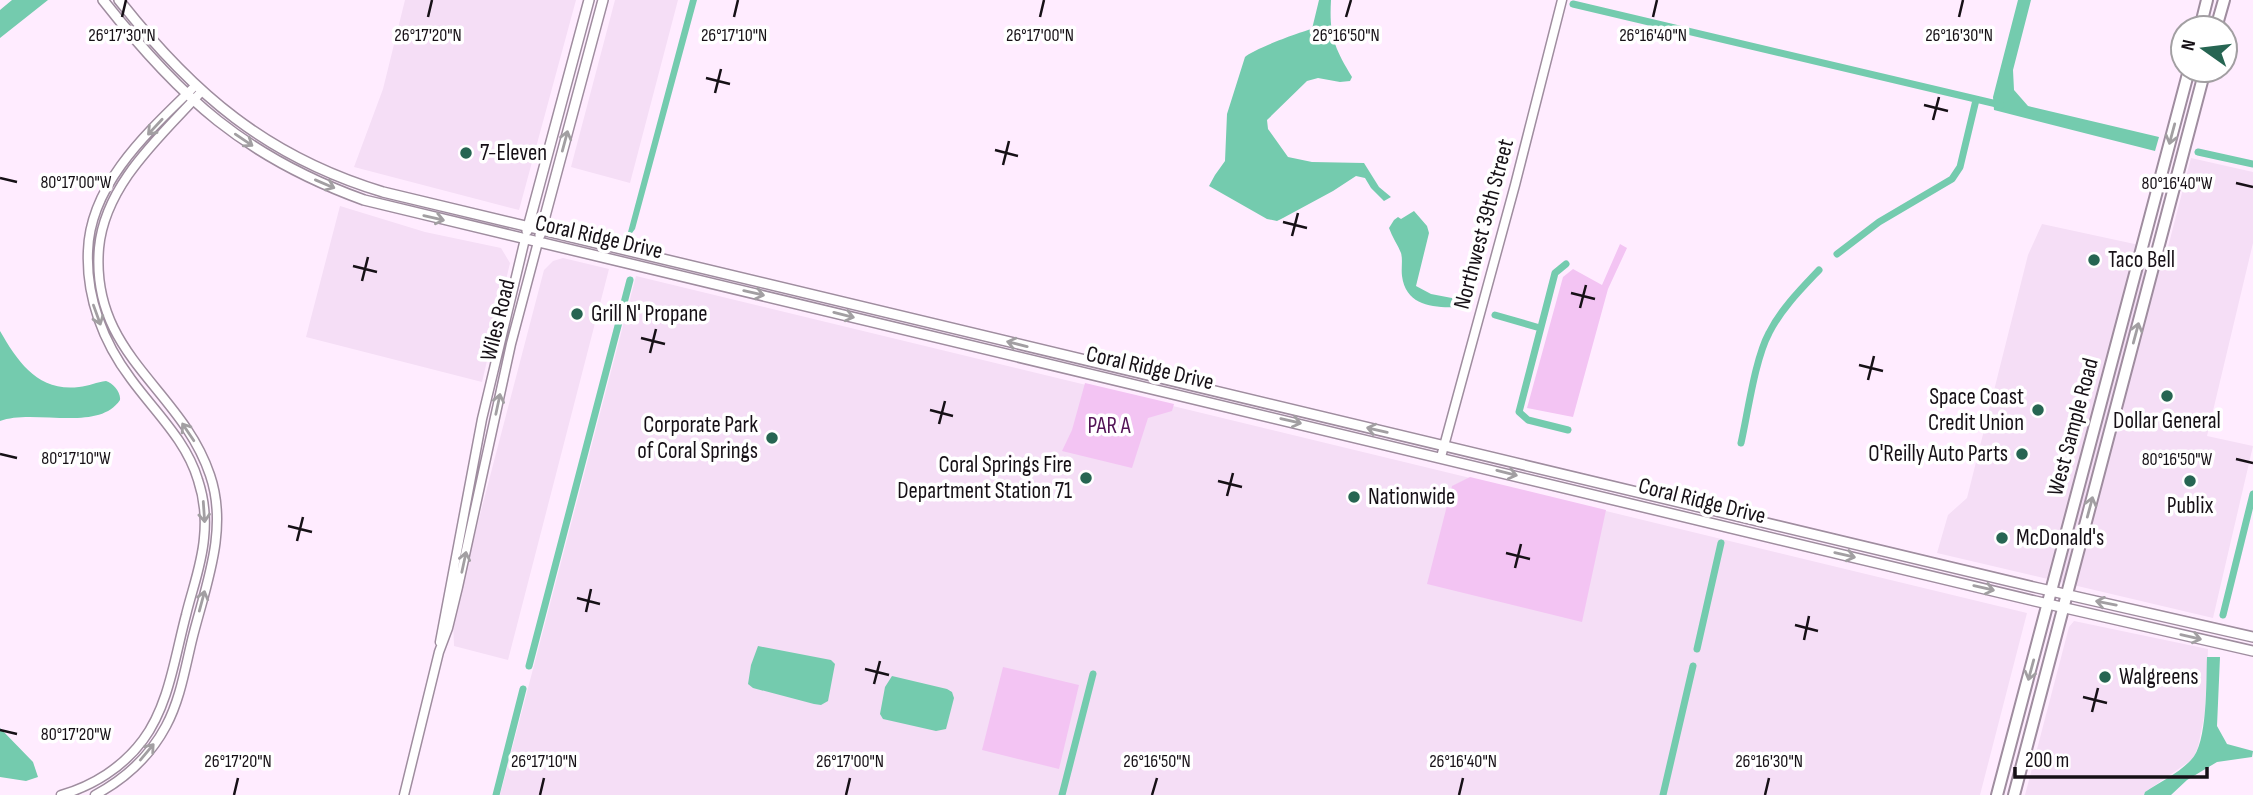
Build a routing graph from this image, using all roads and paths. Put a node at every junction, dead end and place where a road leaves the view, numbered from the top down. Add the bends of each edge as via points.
1 (103, 0) edge
2 (119, 0) edge
3 (589, 0) edge
4 (603, 0) edge
5 (1562, 0) edge
6 (2185, 84) edge
7 (2201, 84) edge
8 (198, 89) junction
9 (189, 98) junction
10 (528, 227) junction
11 (541, 230) junction
12 (525, 239) junction
13 (538, 242) junction
14 (1444, 446) junction
15 (1441, 457) junction
16 (1643, 493) junction
17 (1619, 500) junction
18 (2052, 591) junction
19 (2067, 595) junction
20 (2048, 604) junction
21 (2064, 607) junction
22 (2253, 637) edge
23 (2253, 651) edge
24 (439, 652) junction
25 (61, 795) edge
26 (95, 795) edge
27 (404, 795) edge
28 (1997, 795) edge
29 (2014, 795) edge

1 - 9 main road, Coral Ridge Drive
2 - 8 main road, Coral Ridge Drive
3 - 10 main road, Wiles Road
11 -> 4 main road, Wiles Road
5 - 14 street, Northwest 39th Street
6 -> 18 main road, West Sample Road
19 -> 7 main road, West Sample Road
8 - 9 street
8 - 10 main road, Coral Ridge Drive via 257,135 337,176 395,196
9 -> 12 main road, Coral Ridge Drive via 257,149 322,184 380,204
9 -> 25 street via 134,150 106,189 89,236 88,267 97,318 120,363 178,439 198,478 205,515 202,550 153,725 134,751 110,772
26 -> 9 street via 134,769 166,726 178,697 216,545 217,501 210,475 183,425 120,342 107,313 99,275 101,237 114,198
10 - 11 main road, Coral Ridge Drive
10 - 12 main road, Wiles Road
11 - 13 main road, Wiles Road
14 -> 11 main road, Coral Ridge Drive
12 - 13 main road, Coral Ridge Drive
12 - 24 street, Wiles Road via 475,452
13 -> 15 main road, Coral Ridge Drive
24 -> 13 street, Wiles Road
14 - 15 street, Northwest 39th Street
14 - 16 main road, Coral Ridge Drive
15 -> 17 main road, Coral Ridge Drive
16 - 17 main road
16 - 18 main road, Coral Ridge Drive
17 -> 20 main road, Coral Ridge Drive
18 - 19 main road, Coral Ridge Drive
18 - 20 main road, West Sample Road
19 - 21 main road, West Sample Road
22 -> 19 main road, Coral Ridge Drive
20 - 21 main road, Coral Ridge Drive
20 -> 28 main road, West Sample Road
21 -> 23 main road, Coral Ridge Drive
21 - 29 main road, West Sample Road
24 - 27 street, Wiles Road

